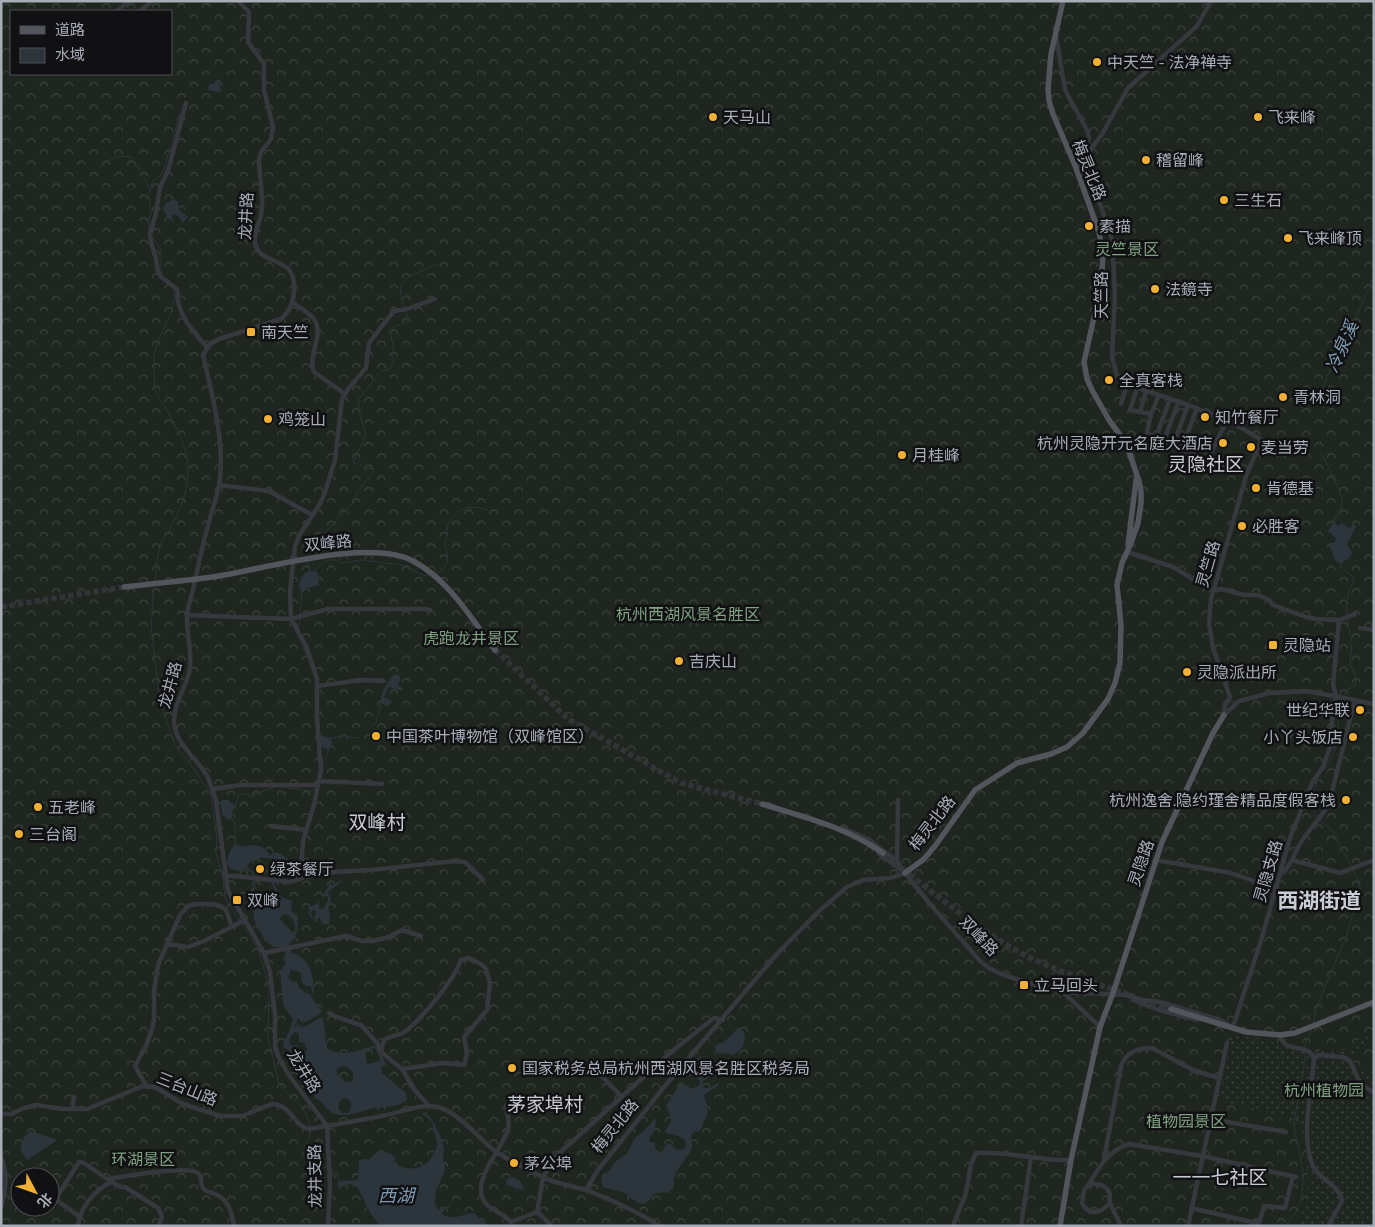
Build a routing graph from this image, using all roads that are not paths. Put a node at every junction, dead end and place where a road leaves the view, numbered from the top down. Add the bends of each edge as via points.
1 (129, 1) edge
2 (152, 1) edge
3 (238, 1) edge
4 (1063, 1) edge
5 (1211, 1) edge
6 (118, 10) edge
7 (141, 10) edge
8 (1056, 34) junction
9 (186, 103) dead end
10 (1086, 154) junction
11 (1076, 168) junction
12 (434, 298) dead end
13 (292, 302) junction
14 (207, 347) junction
15 (1127, 384) junction
16 (1137, 388) junction
17 (1146, 391) junction
18 (345, 394) junction
19 (1159, 395) junction
20 (1170, 399) junction
21 (1179, 401) junction
22 (1121, 404) dead end
23 (1188, 404) junction
24 (1197, 408) junction
25 (1140, 412) junction
26 (1151, 414) junction
27 (1227, 420) junction
28 (1156, 437) junction
29 (1164, 440) junction
30 (1172, 445) junction
31 (1181, 450) junction
32 (1208, 459) junction
33 (1247, 473) junction
34 (219, 485) junction
35 (312, 516) junction
36 (1127, 552) junction
37 (294, 561) junction
38 (195, 579) junction
39 (124, 587) tunnel mouth
40 (1213, 591) junction
41 (430, 610) dead end
42 (1355, 614) dead end
43 (187, 615) junction
44 (290, 619) junction
45 (1339, 620) junction
46 (1360, 628) dead end
47 (1374, 630) edge
48 (495, 650) tunnel mouth
49 (382, 681) dead end
50 (317, 686) junction
51 (1230, 696) junction
52 (1337, 696) junction
53 (1239, 701) junction
54 (1356, 701) junction
55 (1374, 704) edge
56 (1224, 715) junction
57 (317, 784) junction
58 (382, 784) dead end
59 (212, 789) junction
60 (898, 800) dead end
61 (762, 804) tunnel mouth
62 (271, 826) dead end
63 (832, 826) junction
64 (306, 830) junction
65 (883, 853) tunnel mouth
66 (1156, 860) junction
67 (1292, 860) junction
68 (1374, 860) edge
69 (898, 861) junction
70 (905, 873) junction
71 (1280, 874) junction
72 (224, 875) junction
73 (297, 880) junction
74 (483, 880) dead end
75 (1277, 886) junction
76 (242, 922) junction
77 (232, 927) junction
78 (420, 936) dead end
79 (167, 944) junction
80 (264, 953) junction
81 (1063, 992) junction
82 (1113, 993) junction
83 (1374, 1002) edge
84 (1171, 1009) tunnel mouth
85 (329, 1013) dead end
86 (723, 1020) junction
87 (1233, 1027) junction
88 (1100, 1028) junction
89 (1280, 1035) junction
90 (1227, 1043) dead end
91 (381, 1052) junction
92 (1314, 1058) junction
93 (588, 1062) dead end
94 (402, 1069) junction
95 (1219, 1078) junction
96 (147, 1087) junction
97 (1374, 1093) edge
98 (622, 1097) junction
99 (74, 1098) dead end
100 (429, 1106) junction
101 (506, 1106) dead end
102 (72, 1109) junction
103 (1, 1114) edge
104 (1210, 1117) junction
105 (327, 1126) junction
106 (1286, 1132) dead end
107 (498, 1152) junction
108 (1202, 1156) junction
109 (1, 1157) edge
110 (1031, 1157) junction
111 (1071, 1160) junction
112 (1104, 1162) junction
113 (543, 1177) junction
114 (110, 1181) junction
115 (1089, 1184) junction
116 (586, 1190) junction
117 (1110, 1203) junction
118 (1, 1207) edge
119 (1191, 1208) junction
120 (537, 1212) junction
121 (80, 1217) junction
122 (512, 1224) edge
123 (1252, 1224) edge
124 (78, 1226) edge
125 (160, 1226) edge
126 (234, 1226) edge
127 (328, 1226) edge
128 (552, 1226) edge
129 (660, 1226) edge
130 (953, 1226) edge
131 (1021, 1226) edge
132 (1060, 1226) edge
133 (1121, 1226) edge
134 (1188, 1226) edge
135 (1328, 1226) edge

1 - 6 street
2 - 7 street
3 - 13 street, 龙井路 via 250,16 249,45 264,64 264,90 273,127 271,138 259,159 262,216 255,243 262,255 291,272 294,283
4 - 8 main road, 梅灵北路
5 - 10 street via 1197,26 1128,88 1101,136
8 - 10 street, 天竺路 via 1065,90 1089,138
8 - 11 main road, 梅灵北路 via 1049,74 1049,100 1061,137
9 - 14 street via 168,171 160,187 150,239 158,272 177,289 181,312
10 - 11 street
10 - 15 street, 天竺路 via 1087,166 1112,239 1115,295 1112,357 1118,376
11 - 36 main road, 梅灵北路 via 1099,232 1103,255 1101,286 1088,348 1090,379 1106,414 1126,443 1140,491 1140,513
12 - 18 street via 392,313 368,348 366,368
13 - 14 street via 281,319 228,336
13 - 18 street via 317,324 312,356 314,372
14 - 34 street, 龙井路 via 203,355 217,427
15 - 16 street
15 - 22 street
16 - 17 street
16 - 25 street via 1130,410
17 - 19 street
17 - 25 street
18 - 35 street via 335,460 323,497
19 - 20 street
19 - 26 street
20 - 21 street
20 - 28 street
21 - 23 street
21 - 29 street
23 - 24 street
23 - 30 street
24 - 27 street
24 - 31 street
25 - 26 street
26 - 28 street via 1147,433
27 - 32 street
27 - 33 street, 灵竺路 via 1262,440
28 - 29 street
29 - 30 street
30 - 31 street
31 - 32 street
32 - 33 street
33 - 40 street, 灵竺路
34 - 35 street via 269,491
34 - 38 street, 龙井路
35 - 37 street via 295,546
36 - 40 street via 1173,567
36 - 70 main road, 梅灵北路 via 1118,586 1120,663 1108,699 1067,747 1018,763 975,790 929,852
37 - 38 main road, 双峰路
37 - 44 street
37 - 48 main road, 双峰路 via 332,555 380,553 404,556 434,574
38 - 39 main road, 双峰路
38 - 43 street, 龙井路
40 - 45 street via 1222,589 1258,595 1273,605 1306,617
40 - 51 street, 灵竺路 via 1209,624 1213,648
41 - 44 street via 328,609
42 - 45 street
43 - 44 street
43 - 59 street, 龙井路 via 190,667 174,721 183,745 206,775
44 - 50 street via 313,666
45 - 52 street, 灵隐支路 via 1333,685
46 - 47 street
49 - 50 street via 362,680
50 - 57 street via 321,764
51 - 53 street
51 - 56 street
52 - 53 street via 1307,691 1270,693
52 - 54 street
52 - 71 street, 灵隐支路 via 1331,745 1295,824
53 - 56 street
54 - 55 street
54 - 67 street via 1332,795 1319,819 1305,834
56 - 66 main road, 灵隐路 via 1209,741
57 - 58 street
57 - 59 street via 241,784
57 - 64 street
59 - 72 street, 龙井路
60 - 69 street
61 - 63 main road
62 - 64 street
63 - 65 main road
63 - 69 street via 868,839
63 - 70 street via 868,846
64 - 73 street
66 - 75 street via 1231,872 1271,887
66 - 82 main road, 灵隐路
67 - 68 street via 1340,874
67 - 71 street
69 - 70 street
70 - 81 street, 双峰路 via 988,968
70 - 86 street, 梅灵北路 via 891,878 863,880 847,887 776,955
71 - 75 street, 灵隐支路
72 - 73 street via 275,882
72 - 76 street, 龙井路
73 - 74 street via 333,872 455,861 465,862
75 - 87 street, 灵隐支路
76 - 77 street
76 - 80 street, 龙井路
77 - 79 street via 188,947
77 - 79 street via 222,907 195,904 188,906 177,920
78 - 80 street via 402,930 373,941 346,936
79 - 96 street via 158,965 152,1029 135,1066
80 - 105 street, 龙井路 via 274,990 278,1056
81 - 82 street, 双峰路
81 - 88 street
82 - 87 street via 1159,1010
82 - 87 street via 1169,1005
82 - 88 main road, 灵隐路
83 - 89 main road via 1295,1033
84 - 87 main road
85 - 91 street via 361,1025
86 - 98 street via 714,1018
86 - 116 street, 梅灵北路 via 665,1086 598,1170
87 - 89 main road
88 - 111 main road, 灵隐路
89 - 92 street via 1287,1046 1312,1053
90 - 95 street
91 - 94 street
91 - 94 street via 384,1040 404,1032 431,1004 455,974 460,960 469,958 481,964 490,978 487,1010 464,1037 467,1054 464,1065 443,1063
92 - 97 street via 1319,1055 1343,1057 1350,1061 1360,1083
92 - 135 street via 1307,1117 1308,1148 1313,1166 1335,1187 1342,1201
93 - 98 street
94 - 100 street
95 - 104 street
95 - 112 street via 1193,1070 1152,1048 1130,1053 1121,1066
96 - 102 street, 三台山路 via 92,1108
96 - 105 street, 三台山路 via 155,1088 183,1104 220,1116 242,1116 277,1104 289,1110 302,1126
98 - 113 street via 554,1158
99 - 102 street
100 - 105 street
100 - 107 street via 452,1112 478,1138
101 - 107 street via 508,1126
102 - 103 street, 三台山路 via 36,1105
104 - 106 street
104 - 108 street
105 - 127 street, 龙井支路
107 - 113 street
107 - 122 street via 483,1176 481,1192 485,1202
108 - 112 street via 1129,1144 1118,1147
108 - 119 street
108 - 123 street via 1294,1177 1285,1208 1264,1206 1259,1223
109 - 118 street via 6,1179
110 - 111 street
110 - 130 street via 976,1153
110 - 131 street
111 - 132 main road, 灵隐路
112 - 115 street
113 - 116 street
113 - 120 street
114 - 121 street via 97,1192
114 - 121 street via 79,1162 56,1198
114 - 125 street via 158,1208 162,1216
114 - 126 street via 166,1171 197,1173 203,1189 217,1195 231,1208
115 - 117 street via 1107,1189
115 - 117 street via 1082,1197 1086,1209 1101,1212
116 - 129 street
117 - 133 street
119 - 123 street
119 - 134 street
120 - 122 street
120 - 128 street
121 - 124 street

